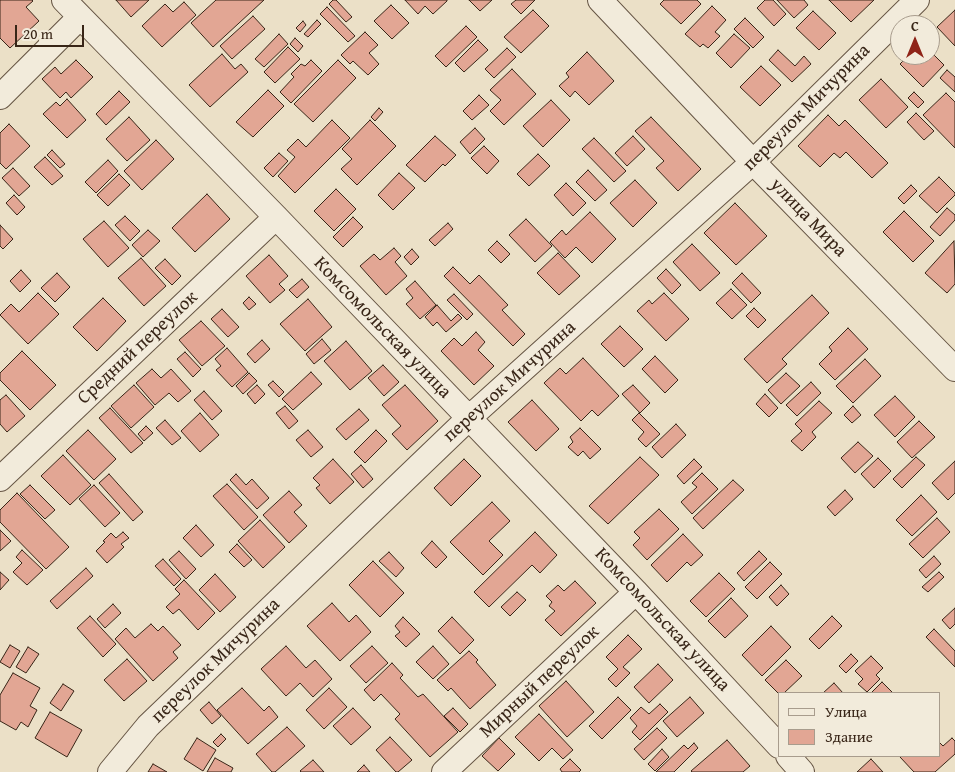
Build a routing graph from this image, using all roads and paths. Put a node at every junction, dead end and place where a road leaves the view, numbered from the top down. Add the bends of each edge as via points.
1 (64, 0) edge
2 (600, 0) edge
3 (917, 0) edge
4 (80, 17) junction
5 (0, 96) edge
6 (754, 162) junction
7 (276, 217) junction
8 (955, 369) edge
9 (469, 418) junction
10 (0, 479) edge
11 (636, 592) junction
12 (778, 745) edge
13 (789, 757) edge
14 (110, 772) edge
15 (444, 772) edge
16 (802, 772) edge

1 - 4 street, Комсомольская улица
2 - 6 street, улица Мира
3 - 6 street, переулок Мичурина
4 - 5 street
4 - 7 street, Комсомольская улица
6 - 8 street, улица Мира
6 - 9 street, переулок Мичурина
7 - 9 street, Комсомольская улица
7 - 10 street, Средний переулок
9 - 11 street, Комсомольская улица
9 - 14 street, переулок Мичурина via 148,726
11 - 12 street, Комсомольская улица
11 - 15 street, Мирный переулок
13 - 16 street

